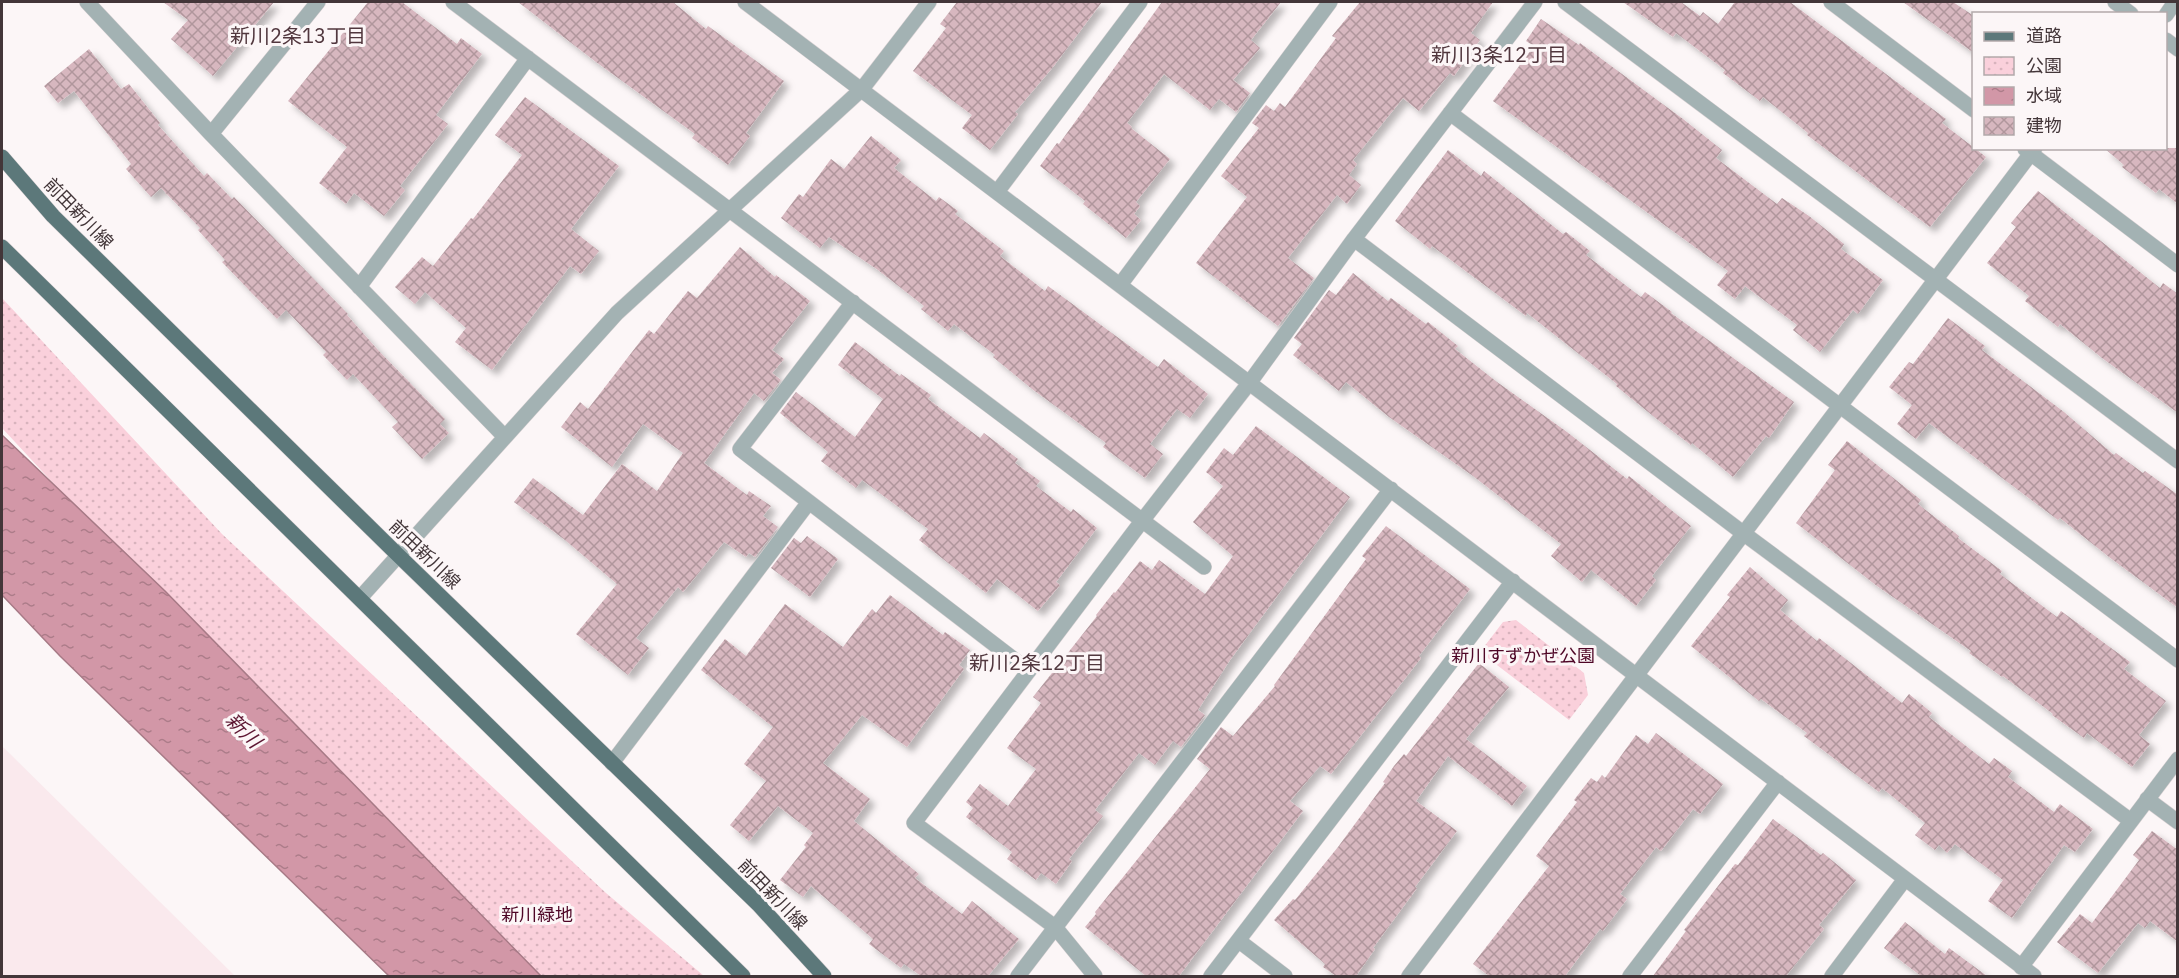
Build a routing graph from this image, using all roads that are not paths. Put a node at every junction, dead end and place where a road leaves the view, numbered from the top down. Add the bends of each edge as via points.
1 (87, 2) edge
2 (318, 2) edge
3 (453, 2) edge
4 (745, 2) edge
5 (929, 2) edge
6 (1140, 2) edge
7 (1330, 2) edge
8 (1535, 2) edge
9 (1565, 2) edge
10 (1831, 2) edge
11 (2115, 2) edge
12 (2128, 12) edge
13 (528, 58) junction
14 (862, 89) junction
15 (1972, 108) edge
16 (1450, 113) junction
17 (211, 135) junction
18 (2030, 150) edge
19 (2, 157) edge
20 (997, 192) junction
21 (730, 210) junction
22 (1354, 239) junction
23 (2, 247) edge
24 (2178, 265) edge
25 (1935, 280) junction
26 (1120, 285) junction
27 (359, 287) junction
28 (853, 302) junction
29 (1250, 382) junction
30 (1840, 406) junction
31 (505, 437) junction
32 (2178, 461) edge
33 (1391, 489) junction
34 (809, 502) junction
35 (1142, 521) junction
36 (1743, 533) junction
37 (398, 555) junction
38 (1204, 567) dead end
39 (1513, 581) junction
40 (360, 598) junction
41 (2178, 660) edge
42 (1029, 670) junction
43 (1636, 675) junction
44 (2178, 759) edge
45 (612, 763) junction
46 (1778, 782) junction
47 (2148, 800) junction
48 (2131, 822) junction
49 (2178, 822) edge
50 (1905, 879) junction
51 (1055, 927) junction
52 (1239, 940) junction
53 (2021, 967) junction
54 (743, 976) edge
55 (824, 976) edge
56 (1018, 976) edge
57 (1095, 976) edge
58 (1211, 976) edge
59 (1286, 976) edge
60 (1409, 976) edge
61 (1630, 976) edge
62 (1832, 976) edge
63 (2034, 976) edge

1 - 17 street
2 - 17 street
3 - 13 street
4 - 14 street
5 - 14 street
6 - 20 street
7 - 26 street
8 - 16 street
9 - 25 street
10 - 15 street
11 - 12 street
13 - 21 street
13 - 27 street
14 - 20 street
14 - 21 street
16 - 22 street
16 - 30 street
17 - 27 street
18 - 24 street
18 - 25 street
19 - 37 main road, 前田新川線 via 53,216
20 - 26 street
21 - 28 street
21 - 31 street via 617,313
22 - 29 street
22 - 36 street
23 - 40 main road
25 - 30 street
25 - 32 street
26 - 29 street
27 - 31 street
28 - 34 street via 740,449
28 - 35 street
29 - 33 street
29 - 35 street
30 - 36 street
30 - 41 street
31 - 37 street
33 - 39 street
33 - 51 street
34 - 42 street
34 - 45 street
35 - 38 street
35 - 42 street
36 - 43 street
36 - 48 street
37 - 40 street
37 - 45 main road, 前田新川線
39 - 43 street
39 - 52 street
40 - 54 main road
42 - 51 street via 914,823
43 - 46 street
43 - 60 street
44 - 47 street
45 - 55 main road, 前田新川線 via 758,904
46 - 50 street
46 - 61 street
47 - 48 street
47 - 49 street
48 - 53 street
50 - 53 street
50 - 62 street
51 - 56 street
51 - 57 street
52 - 58 street
52 - 59 street
53 - 63 street

